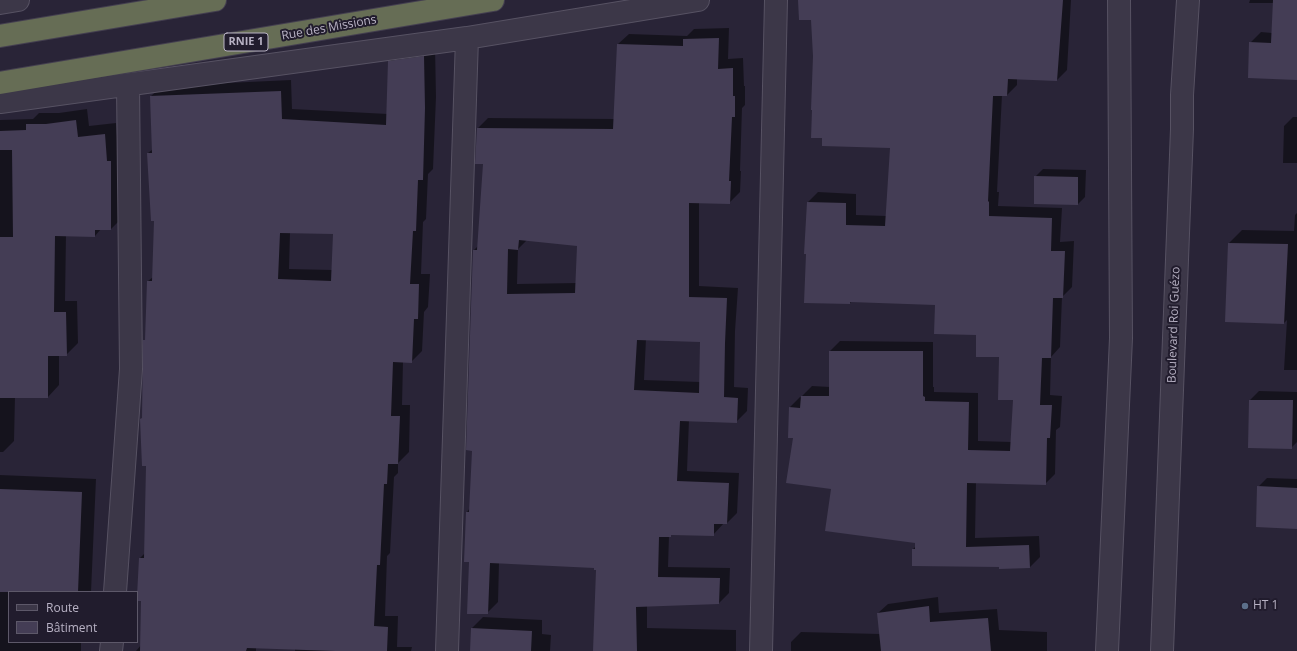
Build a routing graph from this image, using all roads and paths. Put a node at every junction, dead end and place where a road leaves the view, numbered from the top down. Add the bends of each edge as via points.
1 (18, 0) edge
2 (215, 0) edge
3 (493, 0) edge
4 (698, 0) edge
5 (776, 0) edge
6 (1119, 0) edge
7 (1188, 0) edge
8 (0, 3) edge
9 (0, 36) edge
10 (467, 38) junction
11 (0, 84) edge
12 (128, 85) junction
13 (0, 102) edge
14 (115, 591) edge
15 (447, 651) edge
16 (761, 651) edge
17 (1107, 651) edge
18 (1162, 651) edge

1 - 8 street
2 - 9 highway
3 - 11 highway, Rue des Missions / RNIE 1
4 - 10 street
5 - 16 street
6 - 17 street via 1121,338
7 - 18 street, Boulevard Roi Guézo via 1182,95
10 - 12 street
10 - 15 street
12 - 13 street
12 - 14 street via 131,369

